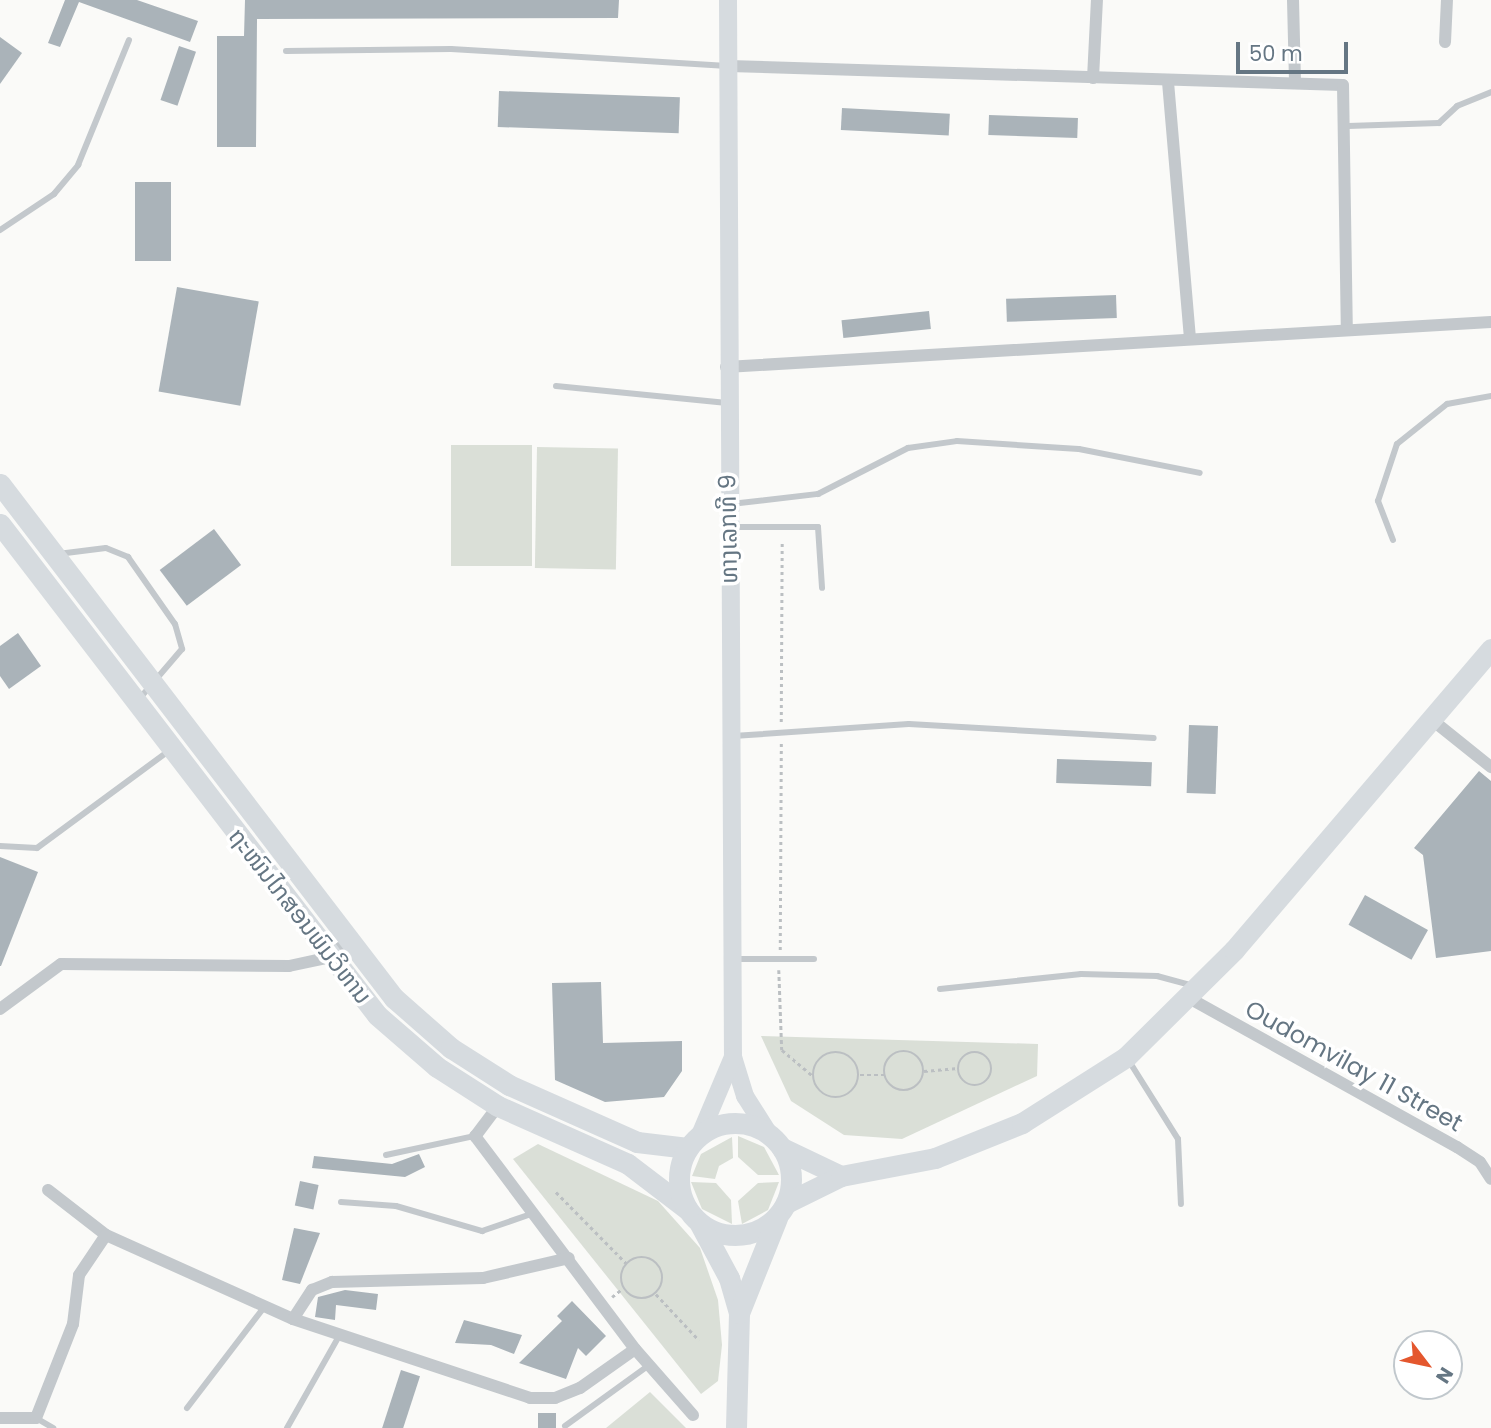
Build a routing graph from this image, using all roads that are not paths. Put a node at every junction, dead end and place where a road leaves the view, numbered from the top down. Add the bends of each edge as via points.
1 (728, 0) edge
2 (1097, 0) edge
3 (1293, 0) edge
4 (1447, 0) edge
5 (129, 40) dead end
6 (1445, 42) dead end
7 (286, 51) dead end
8 (729, 66) junction
9 (1093, 78) junction
10 (1168, 82) junction
11 (1295, 82) junction
12 (1491, 92) edge
13 (1348, 126) junction
14 (0, 230) edge
15 (1491, 322) edge
16 (1348, 330) junction
17 (1190, 340) junction
18 (726, 367) junction
19 (556, 386) dead end
20 (1491, 396) edge
21 (727, 403) junction
22 (1200, 473) dead end
23 (0, 484) edge
24 (727, 504) junction
25 (0, 524) edge
26 (728, 527) junction
27 (1393, 540) dead end
28 (53, 555) junction
29 (822, 588) dead end
30 (1491, 649) edge
31 (153, 685) junction
32 (136, 702) junction
33 (1432, 719) junction
34 (730, 736) junction
35 (1154, 738) dead end
36 (172, 749) junction
37 (1491, 767) edge
38 (0, 846) edge
39 (346, 943) junction
40 (328, 958) junction
41 (732, 959) junction
42 (814, 959) dead end
43 (940, 989) dead end
44 (1194, 993) junction
45 (0, 1009) edge
46 (733, 1057) junction
47 (1126, 1057) junction
48 (498, 1106) junction
49 (475, 1136) junction
50 (694, 1141) junction
51 (776, 1141) junction
52 (386, 1155) dead end
53 (1486, 1162) edge
54 (841, 1176) junction
55 (1491, 1179) edge
56 (48, 1190) dead end
57 (341, 1202) dead end
58 (1181, 1204) dead end
59 (783, 1209) junction
60 (534, 1213) junction
61 (693, 1216) junction
62 (106, 1235) junction
63 (569, 1258) junction
64 (265, 1306) junction
65 (738, 1313) junction
66 (293, 1319) junction
67 (338, 1338) junction
68 (635, 1349) junction
69 (649, 1365) junction
70 (187, 1408) dead end
71 (693, 1415) dead end
72 (0, 1418) edge
73 (36, 1418) junction
74 (565, 1426) dead end
75 (53, 1428) edge
76 (287, 1428) edge
77 (737, 1428) edge

1 - 8 main road, ທາງເລກທີ 9
2 - 9 street
3 - 11 street
4 - 6 street
5 - 14 lane via 78,164 54,194
7 - 8 lane via 451,49
8 - 9 street
8 - 18 main road, ທາງເລກທີ 9
9 - 10 street
10 - 11 street
10 - 17 street
11 - 13 street via 1343,85
12 - 13 lane via 1457,106 1439,123
13 - 16 street
15 - 16 street
16 - 17 street
17 - 18 street
18 - 21 main road, ທາງເລກທີ 9
19 - 21 lane
20 - 27 lane via 1447,404 1397,443 1378,501
21 - 24 main road, ທາງເລກທີ 9
22 - 24 lane via 1079,449 957,441 908,448 818,495
23 - 28 highway, ຖະໜົນໄກສອນພົມວິຫານ
24 - 26 main road, ທາງເລກທີ 9
25 - 32 highway, ຖະໜົນໄກສອນພົມວິຫານ
26 - 29 lane via 818,527
26 - 34 main road, ທາງເລກທີ 9
28 - 31 highway, ຖະໜົນໄກສອນພົມວິຫານ
28 - 31 lane via 106,548 128,558 180,635 182,649
30 - 33 highway
31 - 32 lane
31 - 39 highway, ຖະໜົນໄກສອນພົມວິຫານ
32 - 36 highway, ຖະໜົນໄກສອນພົມວິຫານ
33 - 37 street
33 - 44 highway
34 - 35 lane via 909,724
34 - 41 main road, ທາງເລກທີ 9
36 - 38 lane via 37,848
36 - 40 highway, ຖະໜົນໄກສອນພົມວິຫານ
39 - 40 street
39 - 50 highway, ຖະໜົນໄກສອນພົມວິຫານ via 394,998 451,1048 509,1085 637,1142
40 - 45 street via 226,968 61,964
40 - 48 highway, ຖະໜົນໄກສອນພົມວິຫານ via 377,1015 437,1067
41 - 42 lane
41 - 46 main road, ທາງເລກທີ 9
43 - 44 lane via 1081,974 1157,976
44 - 47 highway
44 - 53 street, Oudomvilay 11 Street
46 - 50 main road, ທາງເລກທີ 9
46 - 51 main road, ທາງເລກທີ 9 via 745,1096
47 - 54 highway via 1022,1123 935,1158
47 - 58 lane via 1178,1139
48 - 49 street
48 - 61 highway, ຖະໜົນໄກສອນພົມວິຫານ via 628,1164
49 - 52 lane
49 - 60 street
50 - 51 highway via 734,1123
50 - 61 highway via 678,1178
51 - 54 highway
51 - 59 highway via 791,1185
53 - 55 street, Oudomvilay 11 Street
54 - 59 highway
56 - 62 street
57 - 60 lane via 396,1206 482,1231
59 - 61 highway via 741,1235
59 - 65 highway
60 - 63 street
61 - 65 highway via 729,1278
62 - 64 street
62 - 73 street via 79,1275 72,1324
63 - 66 street via 483,1278 332,1282 312,1290
63 - 68 street
64 - 66 street
64 - 70 lane
65 - 77 highway
66 - 67 street
67 - 68 street via 530,1398 555,1398 580,1388
67 - 76 lane
68 - 69 street
69 - 71 street
69 - 74 lane
72 - 73 street
73 - 75 lane

